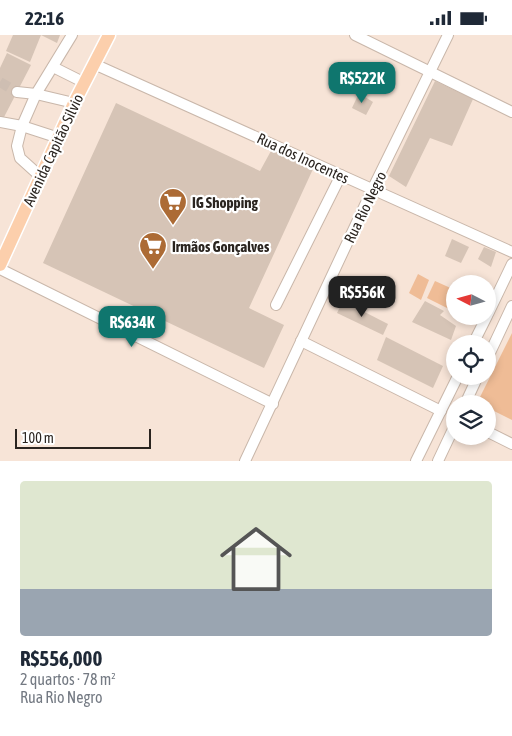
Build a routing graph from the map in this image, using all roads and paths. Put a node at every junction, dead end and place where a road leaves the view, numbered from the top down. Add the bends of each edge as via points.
1 (72, 35) edge
2 (109, 35) edge
3 (354, 35) edge
4 (448, 35) edge
5 (94, 64) junction
6 (53, 67) junction
7 (430, 71) junction
8 (85, 83) junction
9 (17, 91) tunnel mouth
10 (36, 93) junction
11 (74, 103) junction
12 (512, 112) edge
13 (0, 122) edge
14 (22, 126) junction
15 (59, 139) junction
16 (341, 175) junction
17 (41, 177) junction
18 (372, 190) junction
19 (15, 232) junction
20 (0, 234) edge
21 (512, 252) edge
22 (1, 262) edge
23 (512, 264) edge
24 (496, 297) edge
25 (276, 305) dead end
26 (512, 306) edge
27 (496, 322) edge
28 (502, 326) junction
29 (496, 339) edge
30 (301, 341) junction
31 (454, 385) edge
32 (273, 404) junction
33 (441, 411) junction
34 (496, 436) edge
35 (446, 444) edge
36 (512, 444) edge
37 (245, 461) edge
38 (416, 461) edge
39 (438, 461) edge

1 - 6 street
2 - 5 main road, Avenida Capitão Silvio
3 - 7 street
4 - 7 street, Rua Rio Negro
5 - 8 main road, Avenida Capitão Silvio
5 - 16 street, Rua dos Inocentes
6 - 8 street
6 - 10 street
7 - 12 street
7 - 18 street, Rua Rio Negro
8 - 11 main road, Avenida Capitão Silvio
9 - 10 street
10 - 11 street
10 - 14 street
11 - 15 main road, Avenida Capitão Silvio
13 - 14 street
14 - 15 street
14 - 17 street via 17,146 20,158
15 - 17 main road, Avenida Capitão Silvio
16 - 18 street, Rua dos Inocentes
16 - 25 street
17 - 19 main road, Avenida Capitão Silvio
18 - 21 street, Rua dos Inocentes
18 - 30 street, Rua Rio Negro
19 - 20 main road
19 - 22 main road, Avenida Capitão Silvio
22 - 32 street
23 - 24 street
26 - 28 street
27 - 28 street
28 - 29 street
30 - 32 street, Rua Rio Negro
30 - 33 street
31 - 33 street
32 - 37 street, Rua Rio Negro
33 - 38 street
34 - 36 street
35 - 39 street

